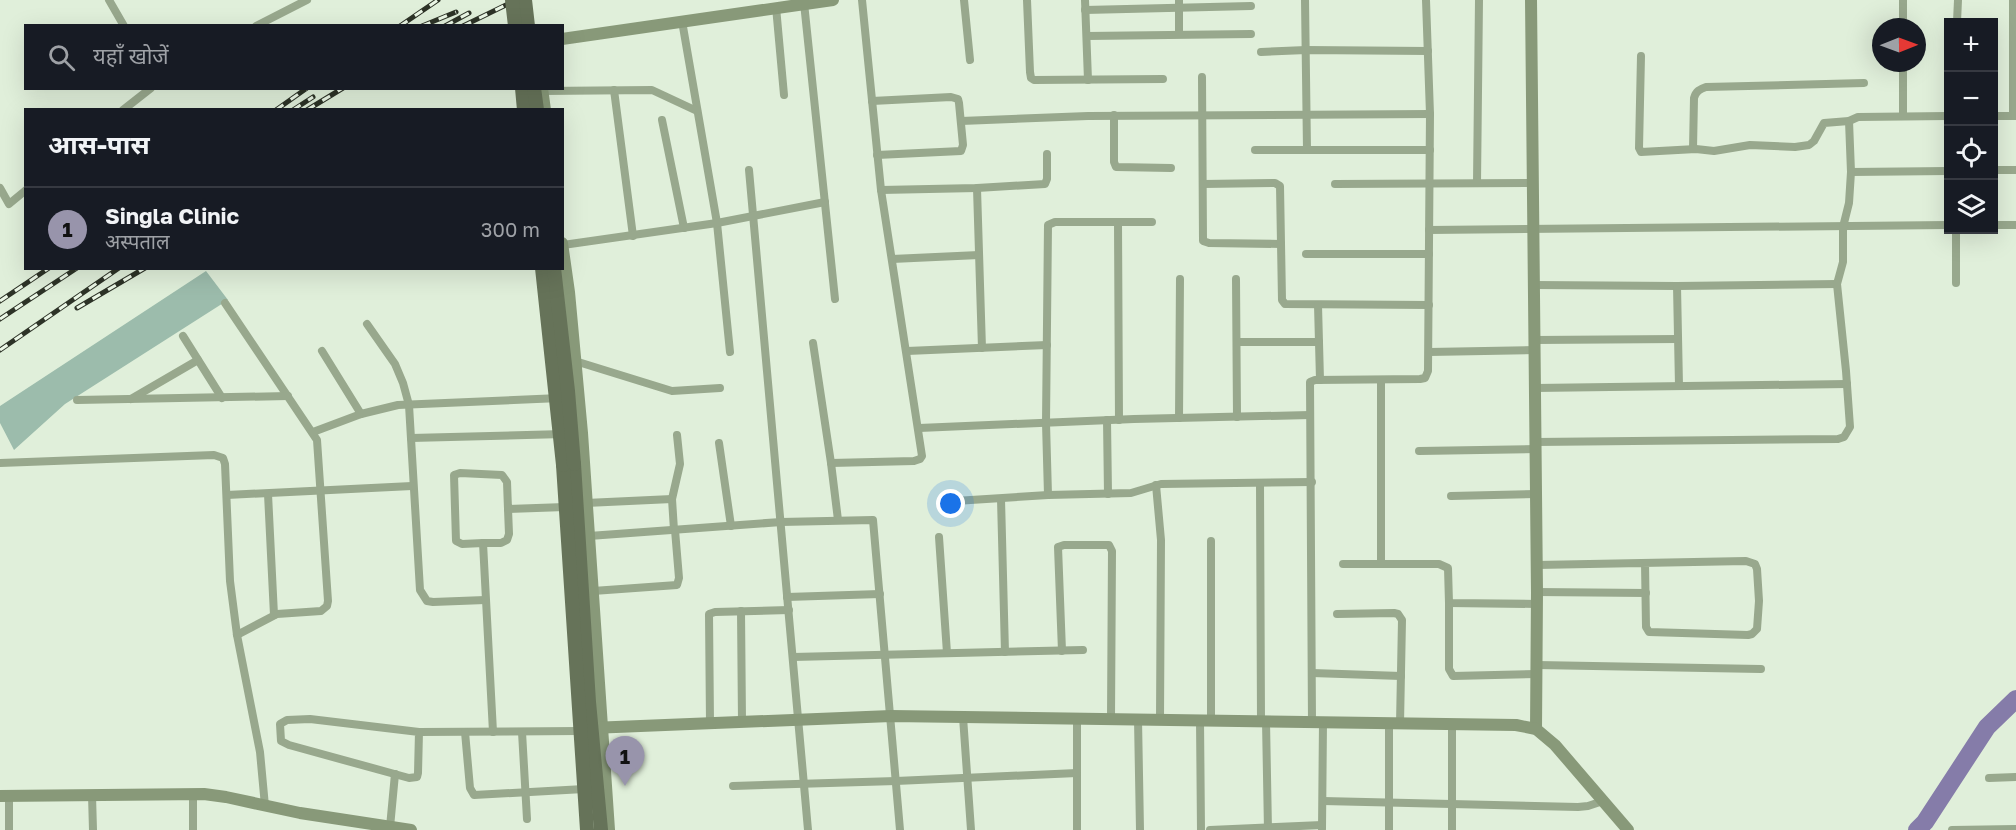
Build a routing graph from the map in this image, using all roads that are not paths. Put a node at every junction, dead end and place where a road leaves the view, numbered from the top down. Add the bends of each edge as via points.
1 (110, 0) edge
2 (307, 0) edge
3 (512, 0) edge
4 (525, 0) edge
5 (833, 0) edge
6 (862, 0) edge
7 (964, 0) edge
8 (1027, 0) edge
9 (1305, 0) edge
10 (1426, 0) edge
11 (1479, 0) edge
12 (1531, 0) edge
13 (1904, 0) edge
14 (1958, 0) edge
15 (2013, 0) edge
16 (804, 3) junction
17 (1179, 4) edge
18 (1085, 5) edge
19 (1251, 6) dead end
20 (776, 7) junction
21 (1903, 18) edge
22 (1957, 18) edge
23 (682, 21) junction
24 (123, 24) edge
25 (260, 24) edge
26 (515, 24) edge
27 (528, 24) edge
28 (1179, 34) junction
29 (1251, 34) dead end
30 (1087, 36) junction
31 (564, 39) edge
32 (1306, 50) junction
33 (1428, 51) junction
34 (1260, 52) dead end
35 (1641, 56) dead end
36 (970, 60) dead end
37 (1903, 72) edge
38 (1202, 77) dead end
39 (1163, 79) dead end
40 (1088, 80) junction
41 (1864, 83) dead end
42 (564, 89) edge
43 (148, 90) edge
44 (522, 90) edge
45 (540, 90) edge
46 (540, 90) edge
47 (614, 90) junction
48 (784, 96) dead end
49 (872, 101) junction
50 (126, 108) edge
51 (524, 108) edge
52 (537, 108) edge
53 (545, 108) edge
54 (698, 111) junction
55 (1306, 114) junction
56 (1430, 114) junction
57 (1202, 115) junction
58 (1114, 116) junction
59 (1903, 116) junction
60 (1944, 116) edge
61 (1998, 116) edge
62 (2015, 116) edge
63 (662, 120) dead end
64 (961, 121) junction
65 (1849, 121) junction
66 (1693, 149) junction
67 (1255, 150) dead end
68 (1307, 150) junction
69 (1430, 150) junction
70 (1047, 154) dead end
71 (878, 156) junction
72 (1171, 168) dead end
73 (749, 170) dead end
74 (1998, 170) edge
75 (2016, 170) edge
76 (1944, 171) edge
77 (1851, 172) junction
78 (1335, 183) dead end
79 (1430, 183) junction
80 (1477, 183) junction
81 (1533, 183) junction
82 (1203, 184) junction
83 (0, 188) edge
84 (977, 188) junction
85 (881, 190) junction
86 (24, 192) edge
87 (825, 202) junction
88 (753, 217) junction
89 (1118, 222) junction
90 (1152, 222) dead end
91 (717, 223) junction
92 (1944, 225) edge
93 (1998, 225) edge
94 (2016, 225) edge
95 (1843, 227) junction
96 (684, 228) junction
97 (1533, 228) junction
98 (1429, 230) junction
99 (1956, 234) edge
100 (633, 236) junction
101 (564, 244) edge
102 (1281, 244) junction
103 (564, 253) edge
104 (1306, 254) dead end
105 (1429, 254) junction
106 (979, 255) junction
107 (892, 259) junction
108 (542, 270) edge
109 (554, 270) edge
110 (1180, 279) dead end
111 (1236, 279) dead end
112 (1956, 283) dead end
113 (1837, 284) junction
114 (1534, 285) junction
115 (1677, 286) junction
116 (835, 298) dead end
117 (225, 303) dead end
118 (1318, 305) junction
119 (1429, 305) junction
120 (367, 324) dead end
121 (183, 336) dead end
122 (1678, 339) junction
123 (1237, 342) junction
124 (1319, 342) junction
125 (813, 343) dead end
126 (1047, 345) junction
127 (1535, 345) junction
128 (982, 348) junction
129 (322, 351) dead end
130 (907, 351) junction
131 (730, 352) dead end
132 (1429, 352) junction
133 (198, 360) junction
134 (576, 361) junction
135 (1320, 380) junction
136 (1381, 380) junction
137 (1847, 384) junction
138 (1679, 386) junction
139 (720, 388) dead end
140 (1535, 388) junction
141 (288, 396) junction
142 (579, 397) junction
143 (222, 398) junction
144 (76, 400) dead end
145 (128, 400) junction
146 (409, 405) junction
147 (361, 414) junction
148 (1310, 415) junction
149 (1237, 417) junction
150 (1179, 418) junction
151 (1107, 420) junction
152 (1119, 420) junction
153 (1046, 423) junction
154 (919, 428) junction
155 (312, 432) junction
156 (582, 433) junction
157 (677, 435) dead end
158 (411, 438) junction
159 (719, 443) dead end
160 (1536, 445) junction
161 (1419, 451) dead end
162 (0, 463) edge
163 (831, 463) junction
164 (568, 464) junction
165 (1312, 482) junction
166 (1260, 483) junction
167 (1156, 485) junction
168 (412, 486) junction
169 (320, 490) junction
170 (268, 494) junction
171 (1108, 494) junction
172 (1536, 494) junction
173 (227, 495) junction
174 (1048, 495) junction
175 (1451, 496) dead end
176 (672, 499) junction
177 (1001, 499) junction
178 (955, 501) dead end
179 (586, 503) junction
180 (564, 507) junction
181 (508, 509) junction
182 (838, 520) junction
183 (781, 522) junction
184 (731, 526) junction
185 (675, 530) junction
186 (589, 536) junction
187 (939, 537) dead end
188 (1211, 541) dead end
189 (483, 543) junction
190 (1645, 563) junction
191 (1342, 564) dead end
192 (1381, 564) junction
193 (1537, 564) junction
194 (592, 591) junction
195 (1646, 593) junction
196 (880, 594) junction
197 (788, 597) junction
198 (1537, 598) junction
199 (485, 600) junction
200 (1449, 603) junction
201 (789, 610) junction
202 (741, 611) junction
203 (1337, 614) dead end
204 (274, 615) junction
205 (237, 634) junction
206 (1083, 650) dead end
207 (1062, 651) junction
208 (1005, 652) junction
209 (947, 653) junction
210 (885, 655) junction
211 (793, 657) junction
212 (1761, 669) dead end
213 (1537, 670) junction
214 (1312, 672) junction
215 (1401, 676) junction
216 (891, 716) junction
217 (963, 717) junction
218 (1077, 718) junction
219 (1111, 718) junction
220 (798, 719) junction
221 (1138, 719) junction
222 (1160, 719) junction
223 (1205, 720) junction
224 (1264, 721) junction
225 (742, 722) junction
226 (1318, 722) junction
227 (710, 723) junction
228 (1395, 724) junction
229 (1452, 725) junction
230 (591, 728) junction
231 (1536, 729) junction
232 (419, 732) junction
233 (465, 732) junction
234 (493, 732) junction
235 (522, 732) junction
236 (1077, 773) junction
237 (395, 774) junction
238 (2016, 777) edge
239 (968, 778) junction
240 (1989, 778) dead end
241 (896, 782) junction
242 (804, 784) junction
243 (733, 786) dead end
244 (584, 789) junction
245 (525, 793) junction
246 (193, 794) junction
247 (92, 795) junction
248 (4, 796) edge
249 (1323, 801) junction
250 (1603, 801) junction
251 (1389, 804) junction
252 (1453, 805) junction
253 (266, 806) junction
254 (527, 819) dead end
255 (390, 827) junction
256 (1322, 827) edge
257 (1268, 829) edge
258 (2016, 829) edge
259 (9, 830) edge
260 (93, 830) edge
261 (193, 830) edge
262 (411, 830) edge
263 (587, 830) edge
264 (601, 830) edge
265 (609, 830) edge
266 (808, 830) edge
267 (900, 830) edge
268 (971, 830) edge
269 (1077, 830) edge
270 (1140, 830) edge
271 (1201, 830) edge
272 (1210, 830) edge
273 (1389, 830) edge
274 (1452, 830) edge
275 (1628, 830) edge
276 (1952, 830) edge
277 (1994, 830) edge

1 - 24 street
2 - 25 street
3 - 26 main road, bridge
4 - 27 main road
5 - 16 street
6 - 49 street
7 - 36 street
8 - 40 street via 1031,78
9 - 32 street
10 - 33 street
11 - 80 street
12 - 81 street
13 - 21 street
14 - 22 street
15 - 62 street
16 - 20 street
16 - 87 street
17 - 18 street
17 - 19 street
17 - 28 street
18 - 30 street
20 - 23 street
20 - 48 street
23 - 31 street
23 - 54 street
28 - 29 street
28 - 30 street
30 - 40 street
32 - 33 street
32 - 34 street
32 - 55 street
33 - 56 street
35 - 66 street via 1640,150
37 - 59 street
38 - 57 street
39 - 40 street
41 - 66 street via 1700,89 1694,98
42 - 47 street
43 - 50 street
44 - 51 main road
45 - 52 main road
46 - 53 street
47 - 54 street via 652,90
47 - 100 street
49 - 64 street via 955,97
49 - 71 street
54 - 91 street
55 - 56 street
55 - 57 street
55 - 68 street
56 - 69 street
57 - 58 street
57 - 82 street
58 - 64 street
58 - 72 street via 1116,167
59 - 60 street
59 - 65 street via 1858,117
61 - 62 street
63 - 96 street
64 - 71 street via 961,151
65 - 66 street via 1824,123 1814,141 1803,146
65 - 77 street
67 - 68 street
68 - 69 street
69 - 79 street
70 - 84 street via 1045,184
71 - 85 street
73 - 88 street
74 - 75 street
76 - 77 street
77 - 95 street via 1850,203
78 - 79 street
79 - 80 street
79 - 98 street
80 - 81 street
81 - 97 street
82 - 102 street via 1278,184
82 - 102 street via 1205,243
83 - 86 street via 9,204
84 - 85 street
84 - 106 street
85 - 107 street
87 - 88 street
87 - 116 street
88 - 91 street
88 - 183 street
89 - 90 street
89 - 126 street via 1048,225
89 - 152 street
91 - 96 street
91 - 131 street
92 - 95 street
93 - 94 street
95 - 97 street
95 - 113 street via 1843,262
96 - 100 street
97 - 98 street
97 - 114 street
98 - 105 street
99 - 112 street
100 - 101 street
102 - 118 street via 1283,303
103 - 134 street
104 - 105 street
105 - 119 street
106 - 107 street
106 - 128 street
107 - 130 street
108 - 164 main road, bridge
109 - 164 main road, bridge via 568,391
110 - 150 street
111 - 123 street
113 - 115 street
113 - 137 street
114 - 115 street
114 - 127 street
115 - 122 street
117 - 141 street
118 - 119 street
118 - 124 street
119 - 132 street
120 - 146 street via 395,364
121 - 133 street
122 - 127 street
122 - 138 street
123 - 124 street
123 - 149 street
124 - 135 street
125 - 163 street
126 - 128 street
126 - 153 street
127 - 132 street
127 - 140 street
128 - 130 street
129 - 147 street
130 - 154 street
132 - 136 street via 1425,378
133 - 143 street
133 - 145 street
134 - 139 street via 672,391
134 - 142 street
135 - 136 street
135 - 148 street via 1310,382
136 - 192 street
137 - 138 street
137 - 160 street via 1850,427 1838,439
138 - 140 street
140 - 160 street
141 - 143 street
141 - 155 street
142 - 146 street
142 - 156 street
143 - 145 street
144 - 145 street
146 - 147 street
146 - 158 street
147 - 155 street
148 - 149 street
148 - 165 street
149 - 150 street
150 - 152 street
151 - 152 street
151 - 153 street
151 - 171 street
153 - 154 street
153 - 174 street
154 - 163 street via 920,459
155 - 169 street via 318,447
156 - 158 street
156 - 179 street
157 - 176 street via 680,464
158 - 168 street
159 - 184 street
160 - 161 street
160 - 172 street
162 - 173 street via 214,455 220,456 225,464
163 - 182 street
164 - 180 main road
164 - 230 main road
165 - 166 street
165 - 214 street
166 - 167 street
166 - 224 street
167 - 171 street via 1138,492
167 - 222 street via 1161,540
168 - 169 street
168 - 199 street via 423,597 433,602
169 - 170 street
169 - 204 street via 327,606 321,611
170 - 173 street
170 - 204 street
171 - 174 street
172 - 175 street
172 - 193 street
173 - 205 street via 230,581
174 - 177 street
176 - 179 street
176 - 185 street
177 - 178 street
177 - 208 street
179 - 186 street
180 - 181 street
180 - 230 main road
181 - 189 street via 507,540
181 - 189 street via 507,482 501,475 454,475 456,541
182 - 183 street
182 - 196 street via 874,521
183 - 184 street
183 - 197 street
184 - 185 street
185 - 186 street
185 - 194 street via 677,585
186 - 194 street
187 - 209 street
188 - 223 street
189 - 199 street
190 - 193 street
190 - 195 street
190 - 195 street via 1751,562 1757,569 1757,629 1748,635 1649,632
191 - 192 street
192 - 200 street via 1444,565 1449,573
193 - 198 street
194 - 230 street
195 - 198 street
196 - 197 street
196 - 210 street
197 - 201 street
198 - 200 street
198 - 213 street
199 - 234 street
200 - 213 street via 1449,669 1453,676
201 - 202 street
201 - 211 street
202 - 225 street
202 - 227 street via 711,612 708,617
203 - 215 street via 1398,614 1402,620
204 - 205 street
205 - 253 street via 260,752
206 - 207 street
207 - 208 street
207 - 219 street via 1058,547 1109,545
208 - 209 street
209 - 210 street
210 - 211 street
210 - 216 street
211 - 220 street
212 - 213 street
213 - 231 street
214 - 215 street
214 - 226 street
215 - 228 street
216 - 217 street
216 - 220 street
216 - 241 street
217 - 218 street
217 - 239 street
218 - 219 street
218 - 236 street
219 - 221 street
220 - 225 street
220 - 242 street
221 - 222 street
221 - 270 street
222 - 223 street
223 - 224 street
223 - 271 street
224 - 226 street
224 - 257 street
225 - 227 street
226 - 228 street
226 - 249 street
227 - 230 street
228 - 229 street
228 - 251 street
229 - 231 street via 1516,725
229 - 252 street
230 - 235 street
230 - 244 main road
230 - 264 main road
230 - 265 street
231 - 250 street
232 - 233 street
232 - 237 street via 417,777
232 - 237 street via 310,719 280,724 281,741 289,745
233 - 234 street
233 - 245 street via 471,792
234 - 235 street
235 - 245 street
236 - 239 street
236 - 269 street
237 - 255 street
238 - 240 street
239 - 241 street
239 - 268 street
241 - 242 street
241 - 267 street
242 - 243 street
242 - 266 street
244 - 245 street
244 - 263 main road
245 - 254 street
246 - 247 street
246 - 253 street via 226,796
246 - 261 street
247 - 248 street
247 - 260 street
248 - 259 street
249 - 251 street
249 - 256 street
250 - 252 street via 1578,807
250 - 275 street
251 - 252 street
251 - 273 street
252 - 274 street
253 - 255 street
255 - 262 street
256 - 257 street
257 - 272 street
258 - 277 street
276 - 277 street

